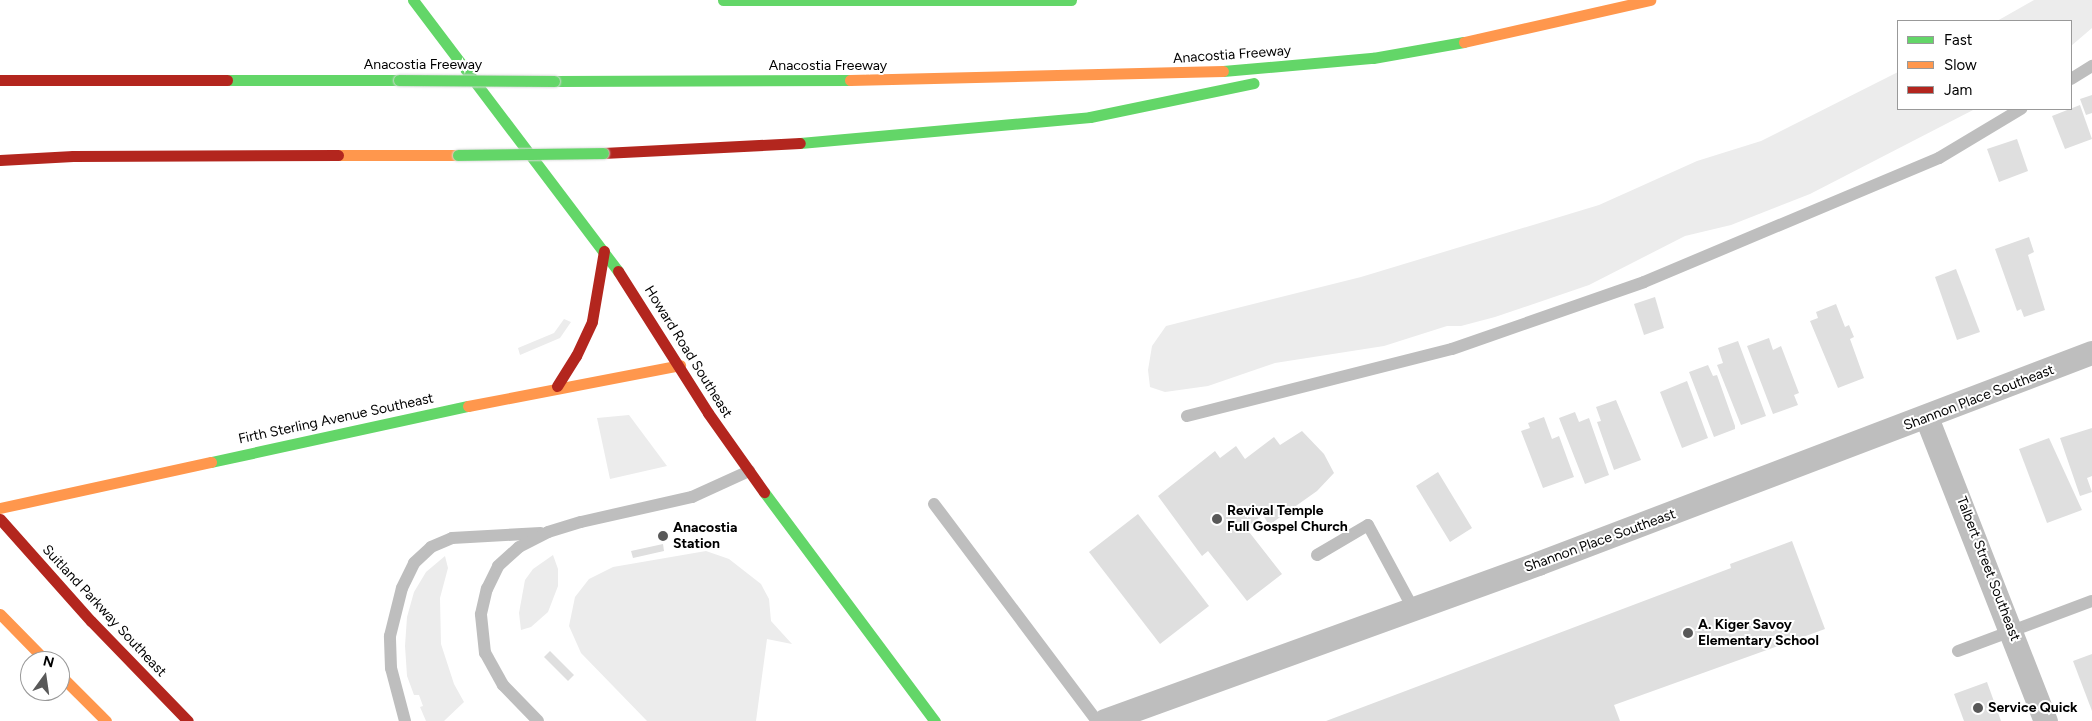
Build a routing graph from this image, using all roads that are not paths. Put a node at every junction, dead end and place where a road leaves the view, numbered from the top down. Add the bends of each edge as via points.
1 (413, 0) edge
2 (722, 0) edge
3 (1071, 0) edge
4 (1650, 0) edge
5 (1373, 58) junction
6 (2092, 66) edge
7 (2072, 78) edge
8 (0, 80) edge
9 (2019, 110) edge
10 (0, 160) edge
11 (604, 251) junction
12 (2092, 354) edge
13 (680, 365) junction
14 (557, 386) junction
15 (1187, 416) dead end
16 (1927, 418) junction
17 (749, 471) junction
18 (934, 504) dead end
19 (0, 508) edge
20 (0, 519) edge
21 (548, 532) junction
22 (1317, 555) dead end
23 (2092, 601) edge
24 (1414, 610) junction
25 (0, 614) edge
26 (2012, 632) junction
27 (36, 651) edge
28 (1958, 651) dead end
29 (70, 685) edge
30 (106, 721) edge
31 (188, 721) edge
32 (405, 721) edge
33 (538, 721) edge
34 (935, 721) edge
35 (1097, 721) edge
36 (1105, 721) edge
37 (2046, 721) edge

1 - 11 main road, Howard Road Southeast
2 - 3 main road
4 - 5 main road, Anacostia Freeway via 1534,28
5 - 8 main road, Anacostia Freeway, bridge via 1233,71 825,82
5 - 10 main road, bridge via 1090,117 818,143 603,153 82,156
6 - 7 lane
9 - 15 lane via 1939,158 1644,282 1452,348
11 - 13 main road, Howard Road Southeast
11 - 14 main road via 592,321 576,356
12 - 16 street, Shannon Place Southeast
13 - 14 main road, Firth Sterling Avenue Southeast
13 - 17 main road, Howard Road Southeast via 708,414
14 - 19 main road, Firth Sterling Avenue Southeast
16 - 24 street, Shannon Place Southeast
16 - 26 street, Talbert Street Southeast
17 - 21 lane via 692,497
17 - 34 main road, Howard Road Southeast
18 - 35 lane
20 - 31 main road, Suitland Parkway Southeast
21 - 32 lane via 452,538 431,547 414,563 399,596 390,636 391,668
21 - 33 lane via 519,547 498,566 487,589 481,614 489,662 503,685
22 - 24 lane via 1368,525
23 - 26 lane
24 - 36 street, Shannon Place Southeast
25 - 27 main road
26 - 28 lane
26 - 37 street, Talbert Street Southeast
29 - 30 main road

